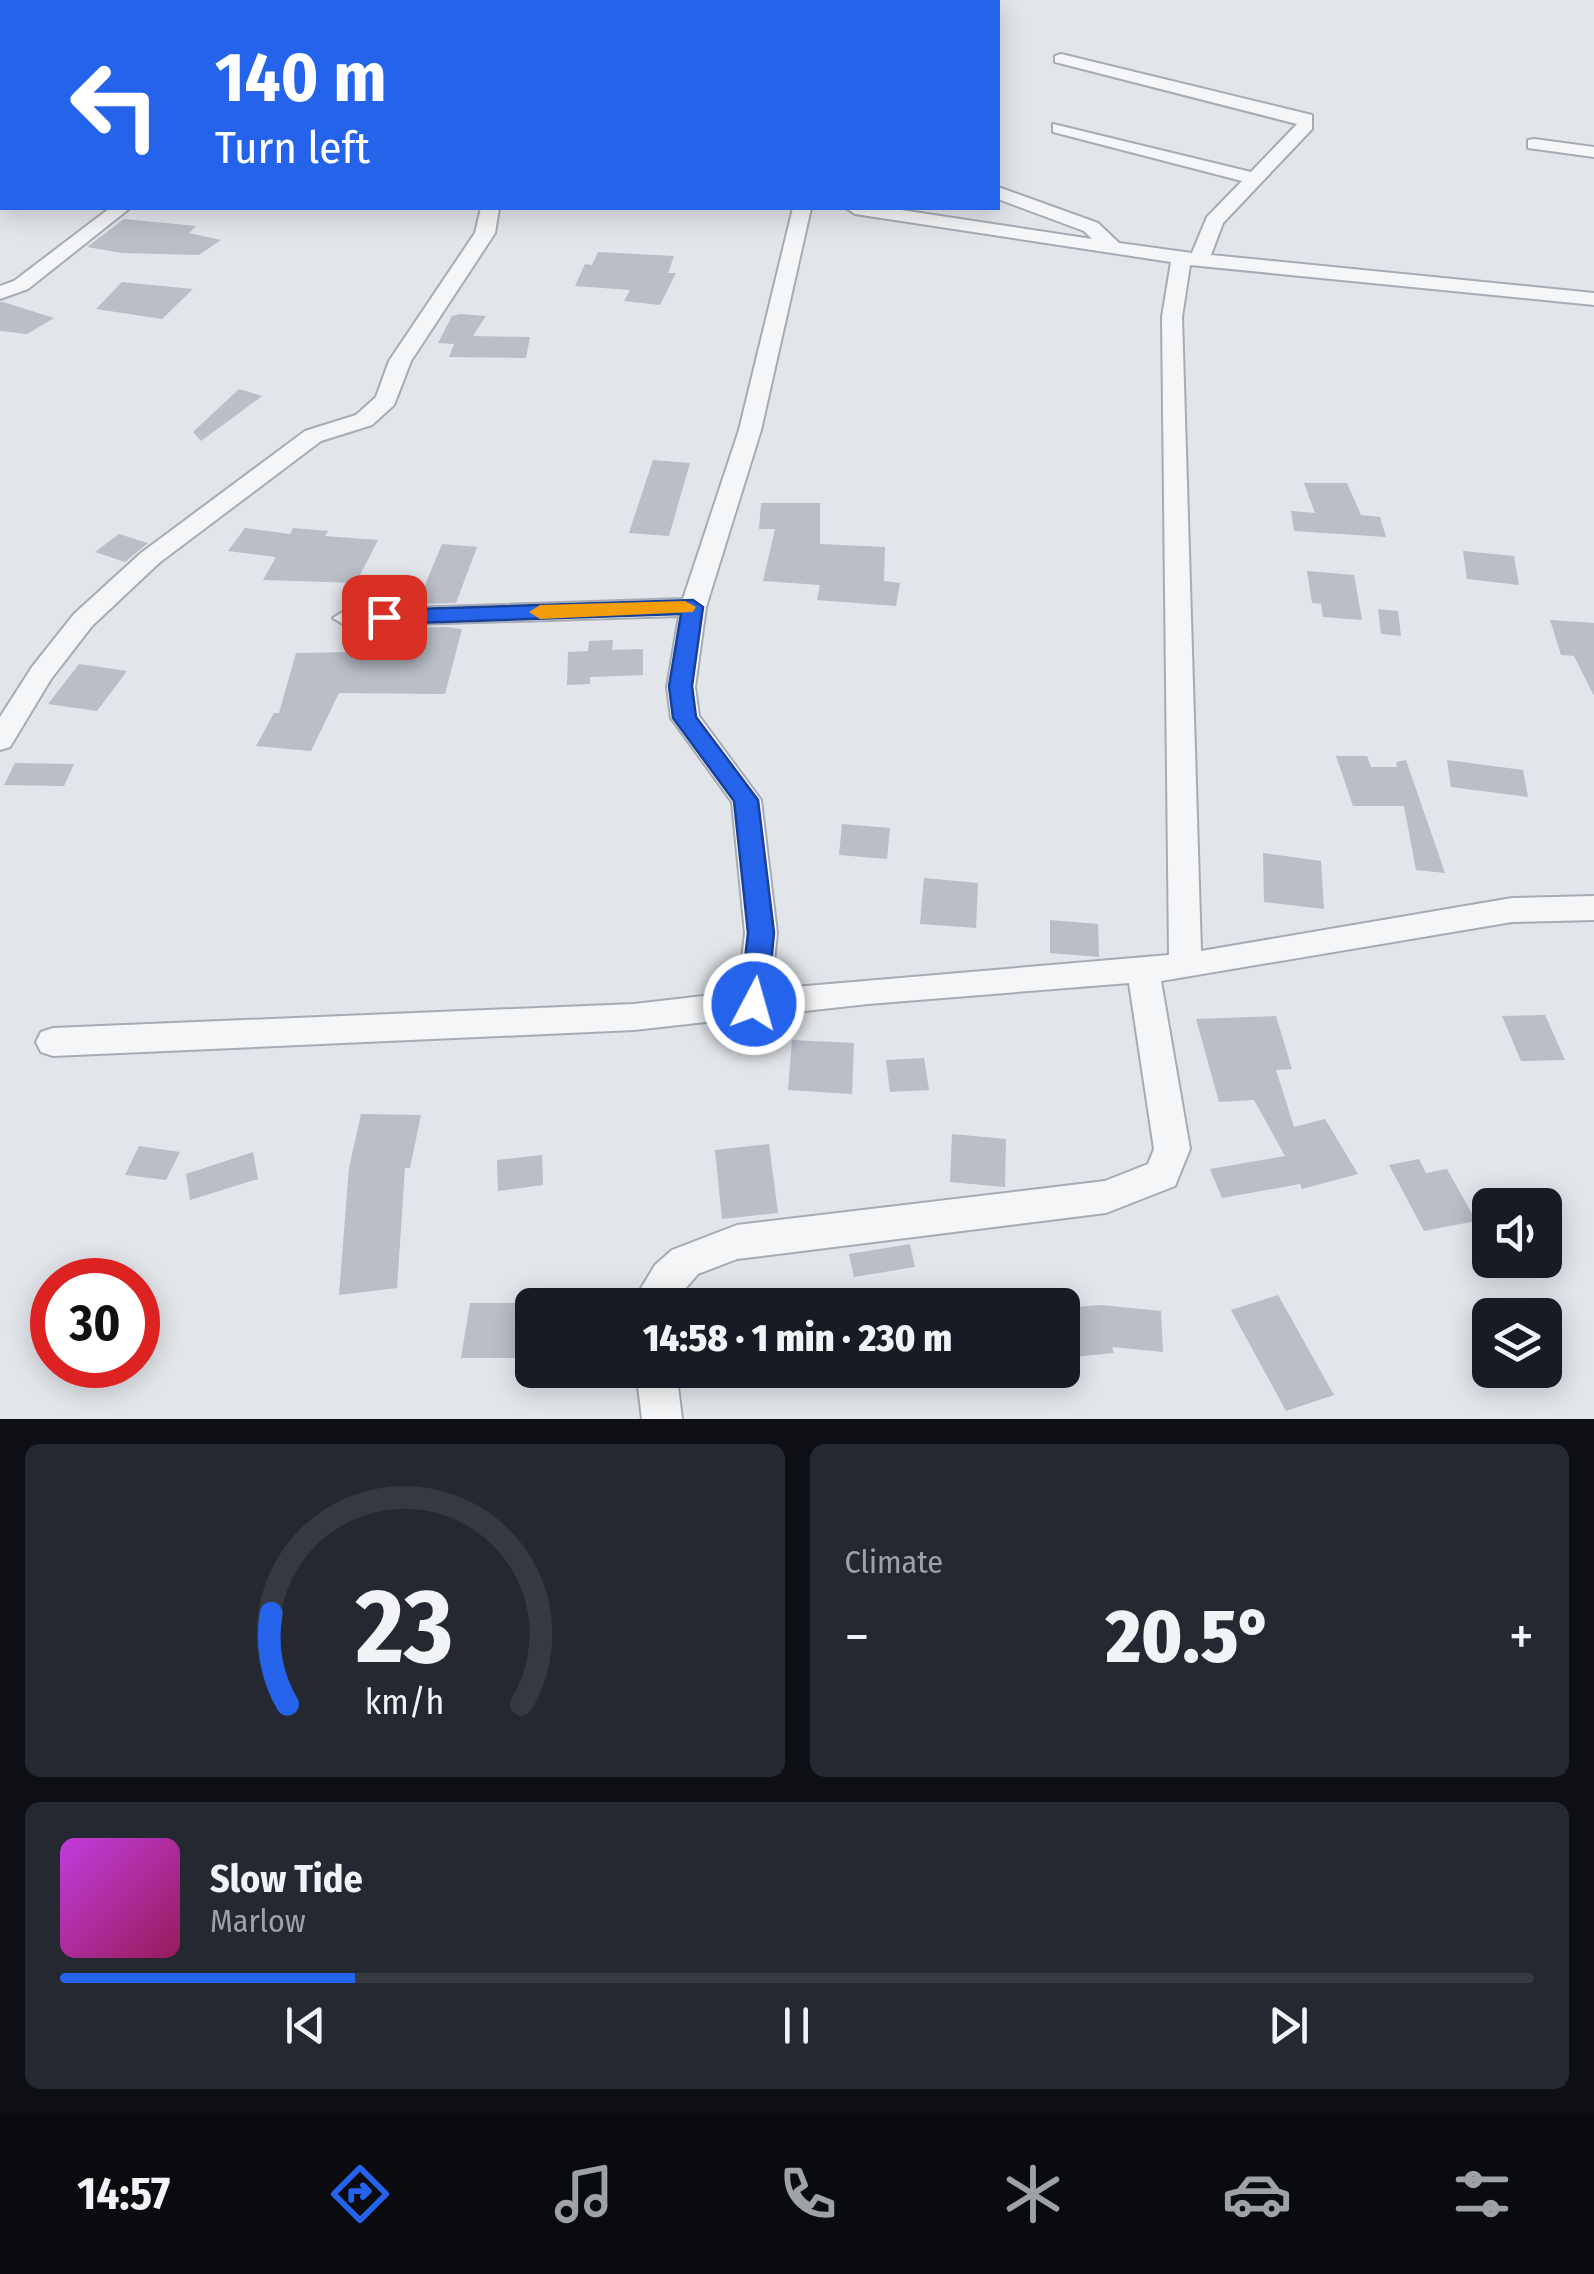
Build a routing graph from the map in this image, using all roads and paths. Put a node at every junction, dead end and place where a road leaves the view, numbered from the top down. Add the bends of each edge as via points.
1 (1060, 60) dead end
2 (1059, 128) dead end
3 (1534, 144) dead end
4 (1594, 152) edge
5 (1256, 178) junction
6 (1000, 194) edge
7 (119, 210) edge
8 (490, 210) edge
9 (802, 210) edge
10 (868, 210) edge
11 (1112, 248) junction
12 (1190, 259) junction
13 (0, 293) edge
14 (1590, 304) edge
15 (693, 607) junction
16 (346, 618) dead end
17 (0, 740) edge
18 (1594, 908) edge
19 (1185, 966) junction
20 (1143, 969) junction
21 (754, 1004) junction
22 (53, 1042) dead end
23 (660, 1288) edge
24 (658, 1388) edge
25 (662, 1419) edge

1 - 5 street via 1306,119
2 - 5 street
3 - 4 street
5 - 12 street via 1214,221
6 - 11 street via 1092,227
7 - 13 street via 21,286
8 - 17 street via 452,289 400,361 386,400 364,420 313,436 150,558 83,620
9 - 15 street via 750,430
10 - 11 street
11 - 12 street
12 - 14 street
12 - 19 street via 1172,318
15 - 16 street
15 - 21 street via 680,686 685,718 746,800 761,933
18 - 19 street via 1512,910
19 - 20 street
20 - 21 street
20 - 23 street via 1172,1149 1162,1175 1106,1196 738,1242 685,1259
21 - 22 street via 634,1017
24 - 25 street

